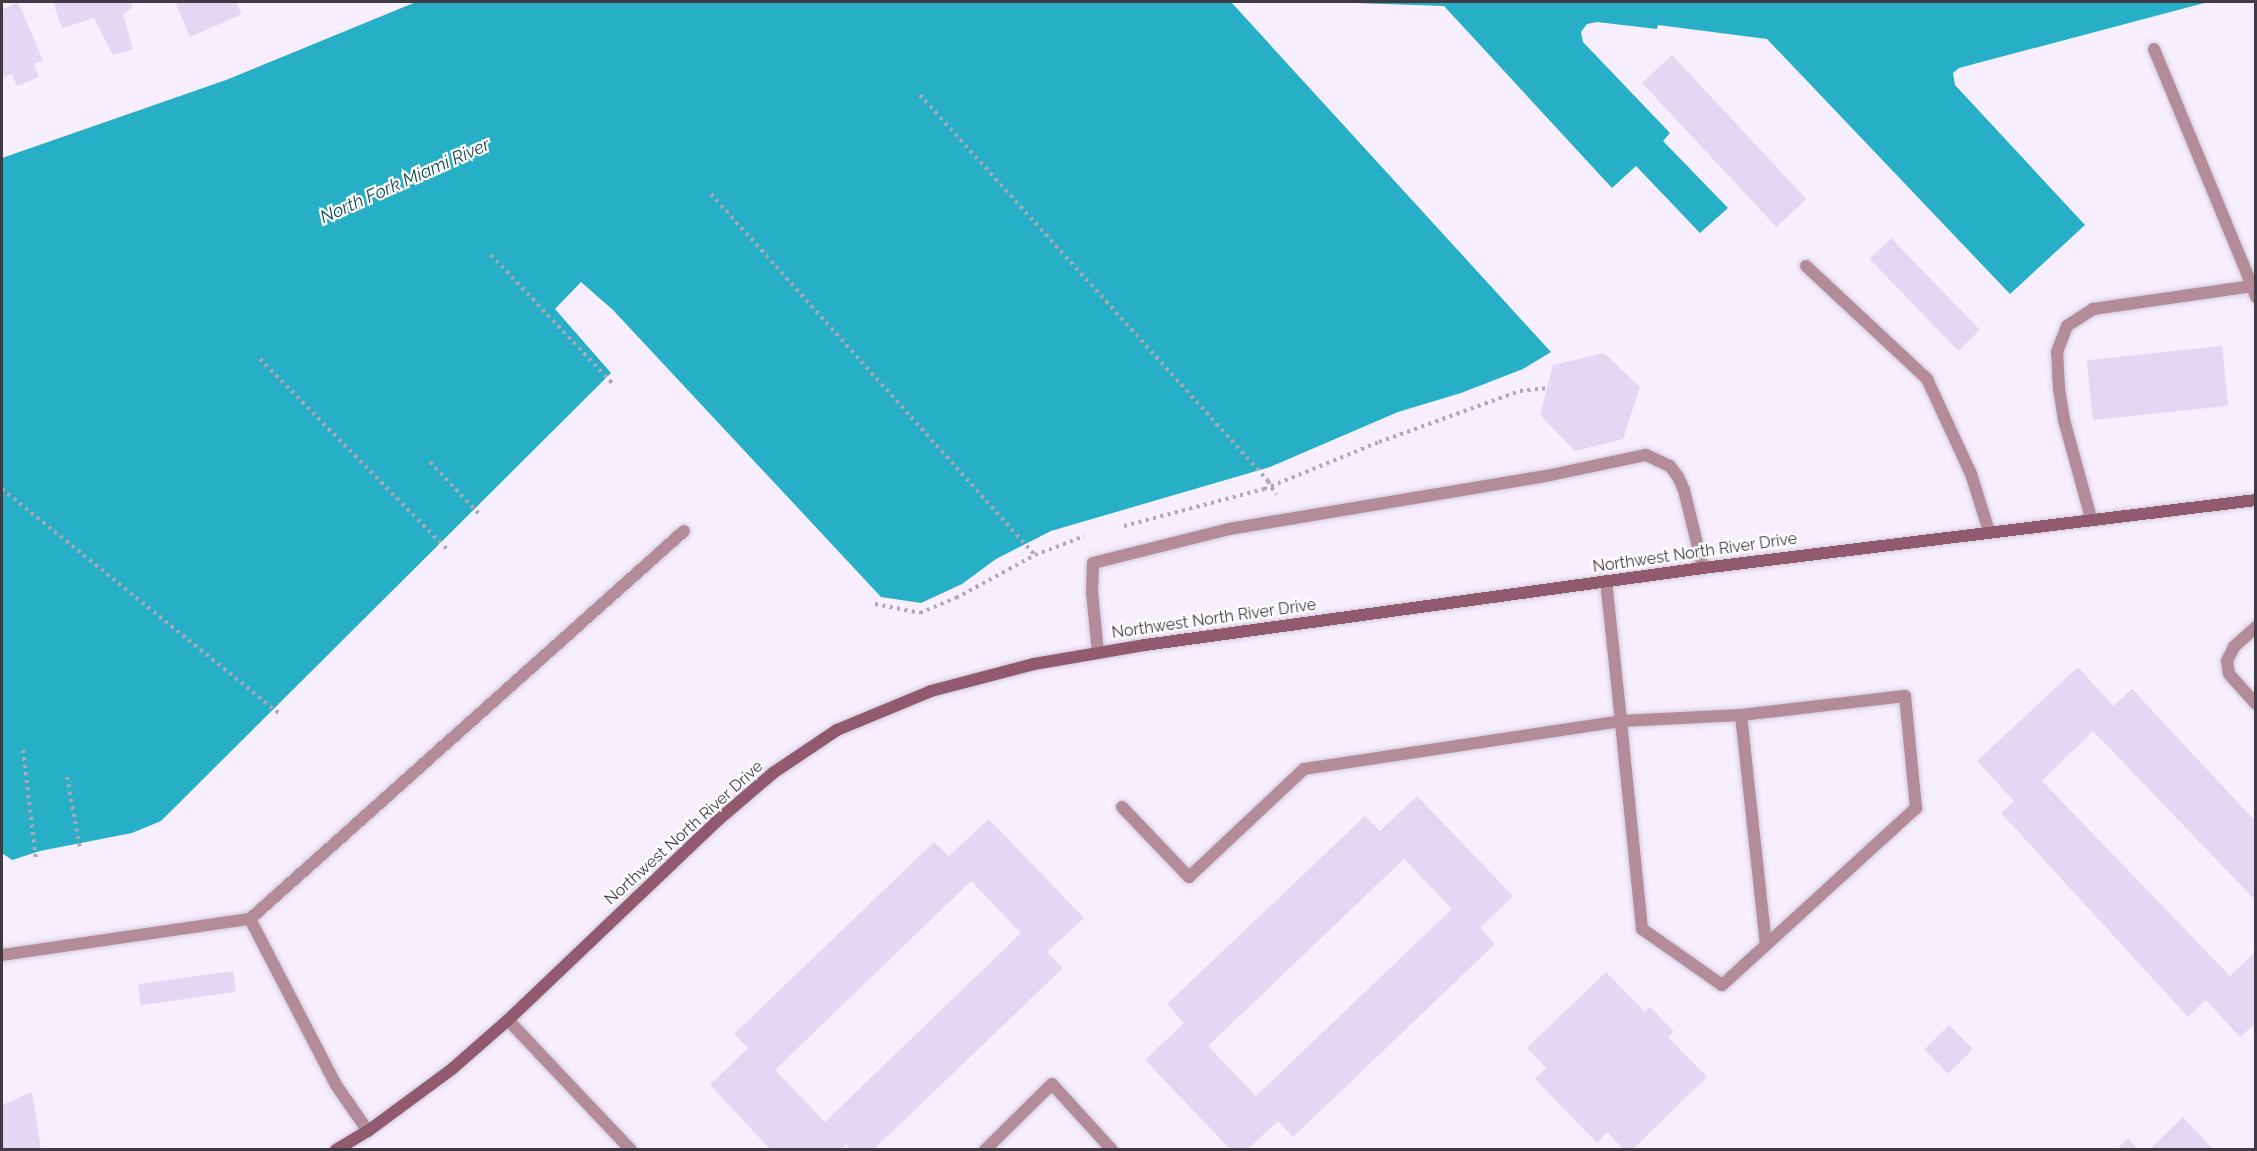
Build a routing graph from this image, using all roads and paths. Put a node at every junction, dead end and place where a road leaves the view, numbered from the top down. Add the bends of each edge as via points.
1 (2154, 49) dead end
2 (921, 95) dead end
3 (711, 194) dead end
4 (491, 255) dead end
5 (1806, 266) dead end
6 (2254, 289) edge
7 (260, 359) dead end
8 (612, 383) dead end
9 (1548, 388) dead end
10 (429, 462) dead end
11 (1271, 486) junction
12 (2, 489) edge
13 (1276, 495) dead end
14 (2256, 500) edge
15 (481, 516) dead end
16 (2091, 518) junction
17 (1122, 526) dead end
18 (684, 531) dead end
19 (1989, 531) junction
20 (1088, 536) dead end
21 (447, 549) dead end
22 (1035, 555) junction
23 (1703, 568) junction
24 (1606, 581) junction
25 (875, 604) dead end
26 (2256, 627) edge
27 (1098, 653) junction
28 (2256, 704) edge
29 (1741, 715) junction
30 (282, 716) dead end
31 (1621, 721) junction
32 (23, 750) dead end
33 (67, 777) dead end
34 (1122, 807) dead end
35 (80, 848) dead end
36 (36, 859) dead end
37 (250, 919) junction
38 (1766, 944) junction
39 (2, 955) edge
40 (508, 1020) junction
41 (368, 1131) junction
42 (336, 1149) edge
43 (631, 1149) edge
44 (985, 1149) edge
45 (1112, 1149) edge

1 - 6 street
2 - 11 path
3 - 22 path
4 - 8 path
5 - 19 street via 1927,379 1971,474
6 - 16 street via 2093,309 2067,326 2057,352 2059,388
7 - 21 path
9 - 11 path via 1510,395
10 - 15 path
11 - 13 path
11 - 17 path
12 - 30 path
14 - 16 street, Northwest North River Drive
16 - 19 street, Northwest North River Drive
18 - 37 street
19 - 23 street, Northwest North River Drive
20 - 22 path
22 - 25 path via 920,613
23 - 24 street, Northwest North River Drive
23 - 27 street via 1678,477 1670,466 1646,455 1546,476 1229,529 1093,563
24 - 27 street, Northwest North River Drive
24 - 31 street
26 - 28 street via 2234,647 2226,661 2229,674
27 - 40 street, Northwest North River Drive via 1006,670 931,691 870,714 823,739 773,773 723,815
29 - 31 street
29 - 38 street
29 - 38 street via 1905,696 1916,808
31 - 34 street via 1304,769 1189,877
31 - 38 street via 1642,929 1722,985
32 - 36 path
33 - 35 path
37 - 39 street
37 - 41 street via 336,1085
40 - 41 street, Northwest North River Drive via 452,1069
40 - 43 street
41 - 42 street, Northwest North River Drive
44 - 45 street via 1052,1084

